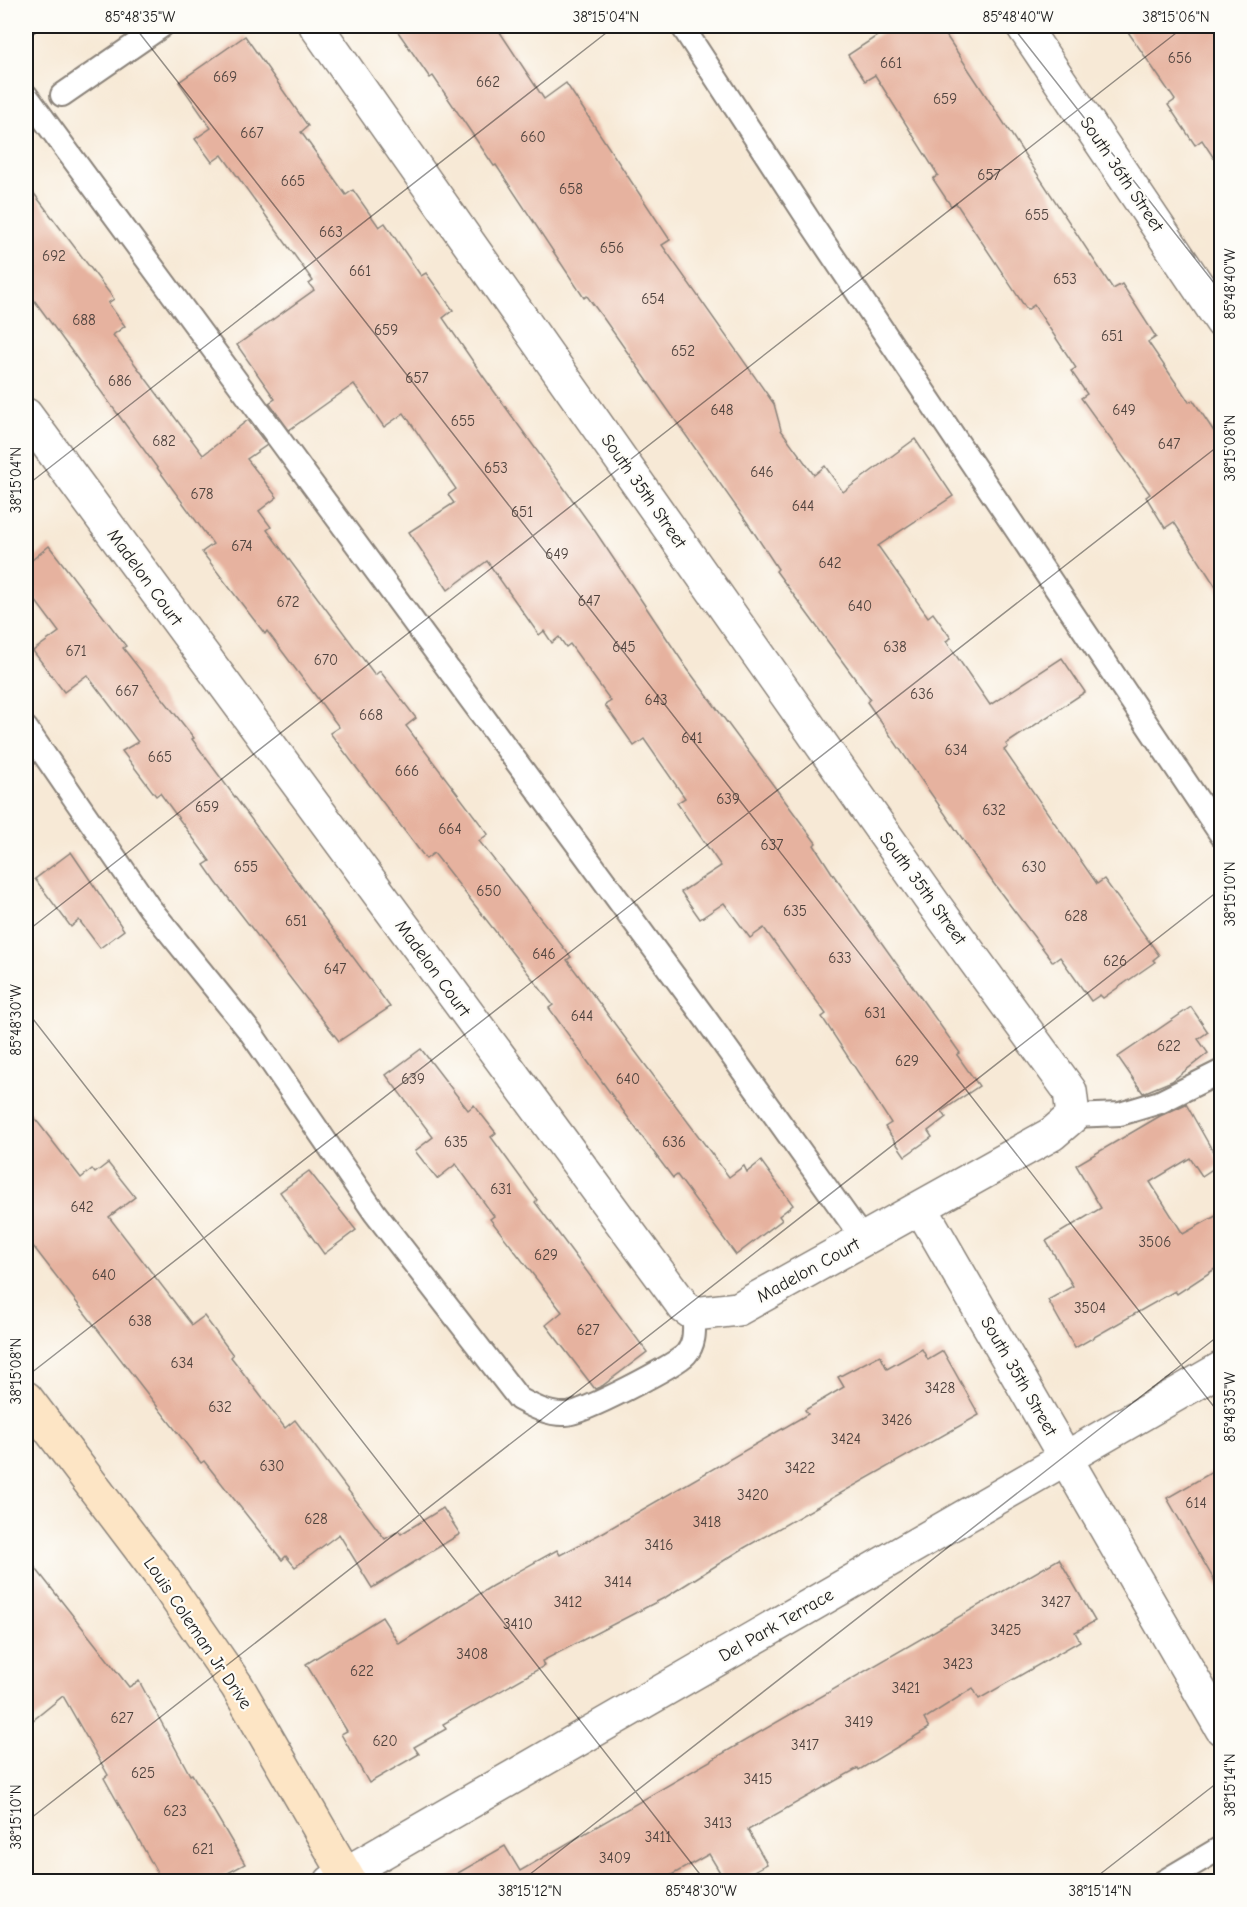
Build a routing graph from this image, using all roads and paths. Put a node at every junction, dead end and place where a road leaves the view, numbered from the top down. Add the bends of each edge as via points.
1 (162, 26) edge
2 (316, 26) edge
3 (682, 26) edge
4 (1023, 26) edge
5 (26, 95) edge
6 (62, 95) dead end
7 (1221, 322) edge
8 (26, 415) edge
9 (26, 728) edge
10 (1221, 836) edge
11 (1221, 1071) edge
12 (1073, 1116) junction
13 (921, 1208) junction
14 (863, 1239) junction
15 (694, 1314) junction
16 (1221, 1368) edge
17 (26, 1398) edge
18 (1067, 1457) junction
19 (1221, 1729) edge
20 (1221, 1847) edge
21 (342, 1879) edge
22 (1163, 1881) edge

1 - 6 lane
2 - 12 street, South 35th Street via 1070,1091
3 - 10 lane
4 - 7 street, South 36th Street
5 - 14 lane
8 - 15 street, Madelon Court via 677,1298
9 - 15 lane via 148,907 251,1033 375,1213 519,1399 540,1410 568,1414 602,1402 686,1354 695,1336
11 - 12 lane via 1160,1102 1120,1114
12 - 13 street via 1052,1134
13 - 14 street, Madelon Court
13 - 18 street, South 35th Street
14 - 15 street, Madelon Court via 738,1309
16 - 18 street, Del Park Terrace
17 - 21 street, Louis Coleman Jr Drive via 161,1576 237,1686
18 - 19 street, South 35th Street
18 - 21 street, Del Park Terrace
20 - 22 lane

